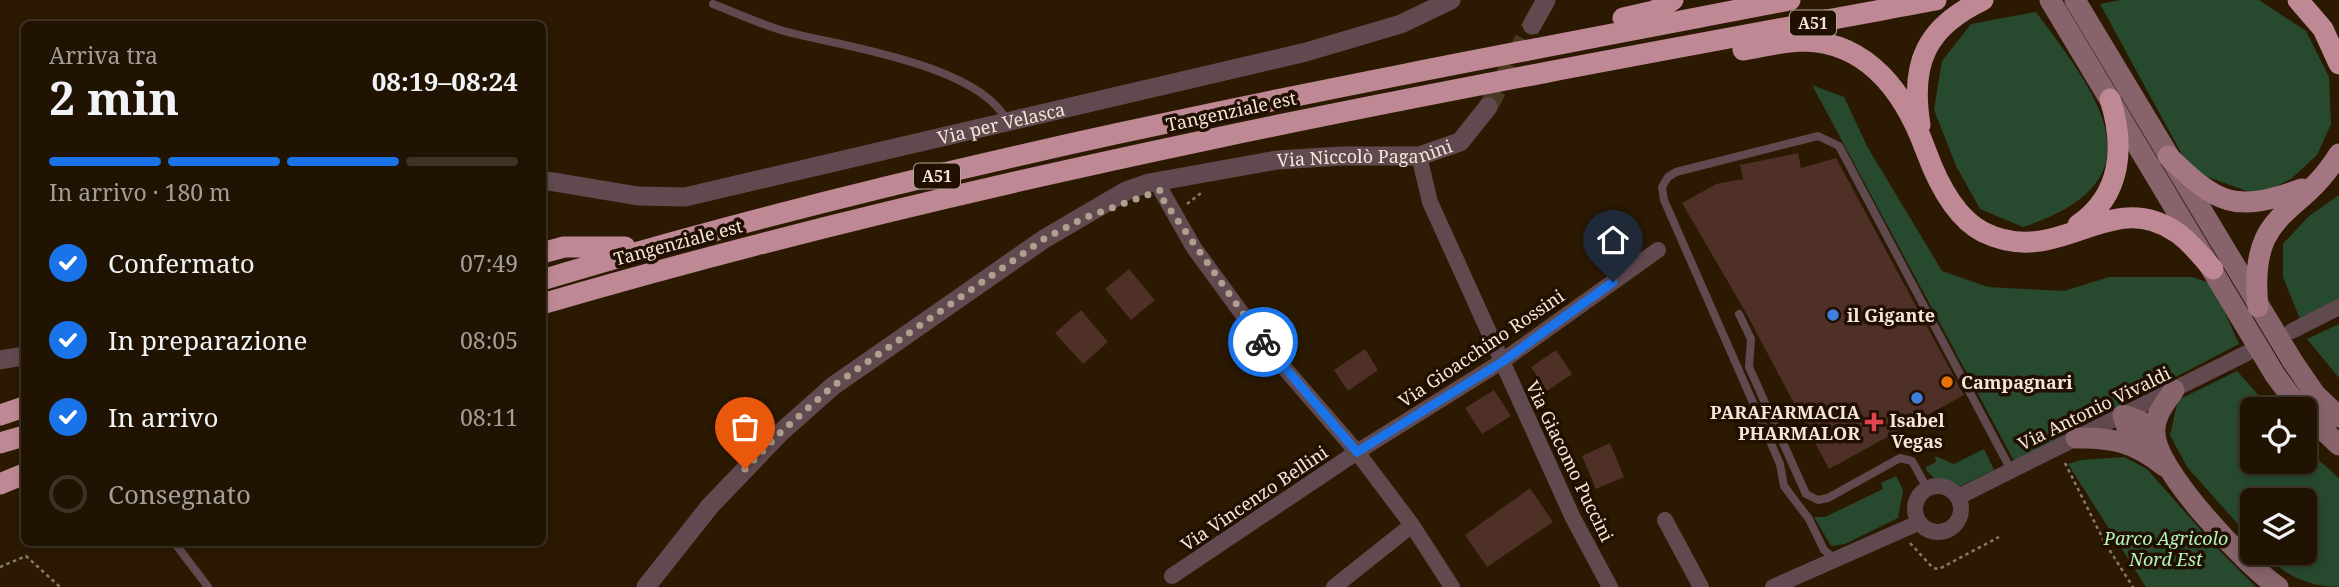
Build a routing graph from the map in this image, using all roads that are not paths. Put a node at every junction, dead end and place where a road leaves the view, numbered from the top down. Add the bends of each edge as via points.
1 (1451, 0) edge
2 (1546, 0) edge
3 (1673, 0) edge
4 (1790, 0) edge
5 (1937, 0) edge
6 (1983, 0) edge
7 (2050, 0) edge
8 (2075, 0) edge
9 (2298, 0) edge
10 (713, 4) dead end
11 (1532, 25) tunnel mouth
12 (1557, 44) junction
13 (1690, 45) junction
14 (2339, 64) edge
15 (2110, 99) junction
16 (1488, 107) tunnel mouth
17 (1008, 123) junction
18 (1923, 144) junction
19 (2339, 154) edge
20 (1419, 156) junction
21 (2168, 156) junction
22 (546, 181) edge
23 (1159, 184) junction
24 (2311, 186) junction
25 (2055, 239) junction
26 (546, 246) edge
27 (564, 247) junction
28 (648, 248) junction
29 (1658, 250) dead end
30 (546, 252) edge
31 (2213, 270) junction
32 (546, 279) edge
33 (546, 303) edge
34 (2258, 307) junction
35 (2339, 307) edge
36 (1740, 314) dead end
37 (2292, 331) dead end
38 (2247, 353) dead end
39 (21, 356) edge
40 (0, 360) edge
41 (1502, 362) junction
42 (2174, 390) junction
43 (2291, 397) edge
44 (2123, 415) junction
45 (2339, 417) edge
46 (2317, 425) edge
47 (21, 437) edge
48 (2156, 442) junction
49 (0, 443) edge
50 (2067, 443) junction
51 (2132, 444) junction
52 (2339, 445) edge
53 (1357, 452) junction
54 (21, 461) edge
55 (0, 468) edge
56 (2167, 468) junction
57 (2011, 470) junction
58 (21, 475) edge
59 (0, 484) edge
60 (1927, 488) junction
61 (1958, 497) junction
62 (1665, 520) dead end
63 (1918, 523) junction
64 (1412, 524) junction
65 (177, 546) edge
66 (1836, 561) junction
67 (1172, 576) dead end
68 (208, 587) edge
69 (646, 587) edge
70 (1334, 587) edge
71 (1452, 587) edge
72 (1610, 587) edge
73 (1701, 587) edge
74 (1773, 587) edge
75 (2278, 587) edge

1 - 17 street, Via per Velasca via 1401,24 1306,52
2 - 11 street
3 - 12 highway via 1654,11 1594,24
4 - 12 highway, Tangenziale est / A51
5 - 13 highway, Tangenziale est / A51
6 - 18 highway via 1944,24 1921,60 1916,88
7 - 15 main road
8 - 21 main road
9 - 14 highway via 2323,29
10 - 17 lane via 780,30 953,76 1000,106
12 - 28 highway, Tangenziale est / A51 via 1202,115 828,200
13 - 18 highway via 1720,54 1792,41 1845,48 1882,74
13 - 33 highway, Tangenziale est / A51 via 1060,170 835,224
15 - 25 highway via 2119,136 2114,181 2094,211
15 - 31 main road
16 - 20 street, Via Niccolò Paganini via 1460,142
17 - 22 street, Via per Velasca via 685,197 638,196
18 - 25 highway via 1941,185 1972,225 2019,243
19 - 24 main road
20 - 23 street, Via Niccolò Paganini via 1313,157 1223,169
20 - 41 street, Via Giacomo Puccini via 1430,202
21 - 24 main road via 2207,192 2229,201 2266,202
21 - 34 main road
23 - 53 street via 1162,198 1194,248 1268,349
23 - 69 street, Via Niccolò Paganini via 1126,191 1073,222 812,404 710,506
24 - 34 main road via 2274,222 2260,249 2255,280
25 - 31 highway via 2114,217 2147,219 2184,238
26 - 27 lane
27 - 28 highway
27 - 30 highway
28 - 32 highway, Tangenziale est / A51
29 - 41 street, Via Gioacchino Rossini
31 - 43 main road
34 - 45 main road via 2315,394
35 - 37 street
36 - 60 lane via 1751,339 1749,367 1806,494 1818,500 1828,498 1900,458 1912,461
38 - 42 street, Via Antonio Vivaldi
39 - 40 street
41 - 53 street, Via Gioacchino Rossini
41 - 72 street, Via Giacomo Puccini
42 - 44 street, Via Antonio Vivaldi
42 - 48 main road via 2157,417
44 - 48 main road via 2140,421
44 - 50 street, Via Antonio Vivaldi
44 - 51 main road
46 - 52 main road
47 - 49 highway
48 - 56 main road
50 - 51 main road via 2102,438
50 - 57 street, Via Antonio Vivaldi
51 - 56 main road
53 - 64 street
53 - 67 street, Via Vincenzo Bellini
54 - 55 highway
56 - 75 main road via 2245,559
57 - 61 street, Via Antonio Vivaldi
57 - 66 lane via 1839,146 1818,136 1676,172 1662,187 1664,200 1780,464 1784,486 1809,519 1824,550
58 - 59 highway
60 - 61 street via 1947,487
60 - 63 street via 1916,499
61 - 63 street via 1961,512 1949,530 1936,533
62 - 73 street
63 - 66 street
64 - 70 street
64 - 71 street
65 - 68 lane
66 - 74 street

